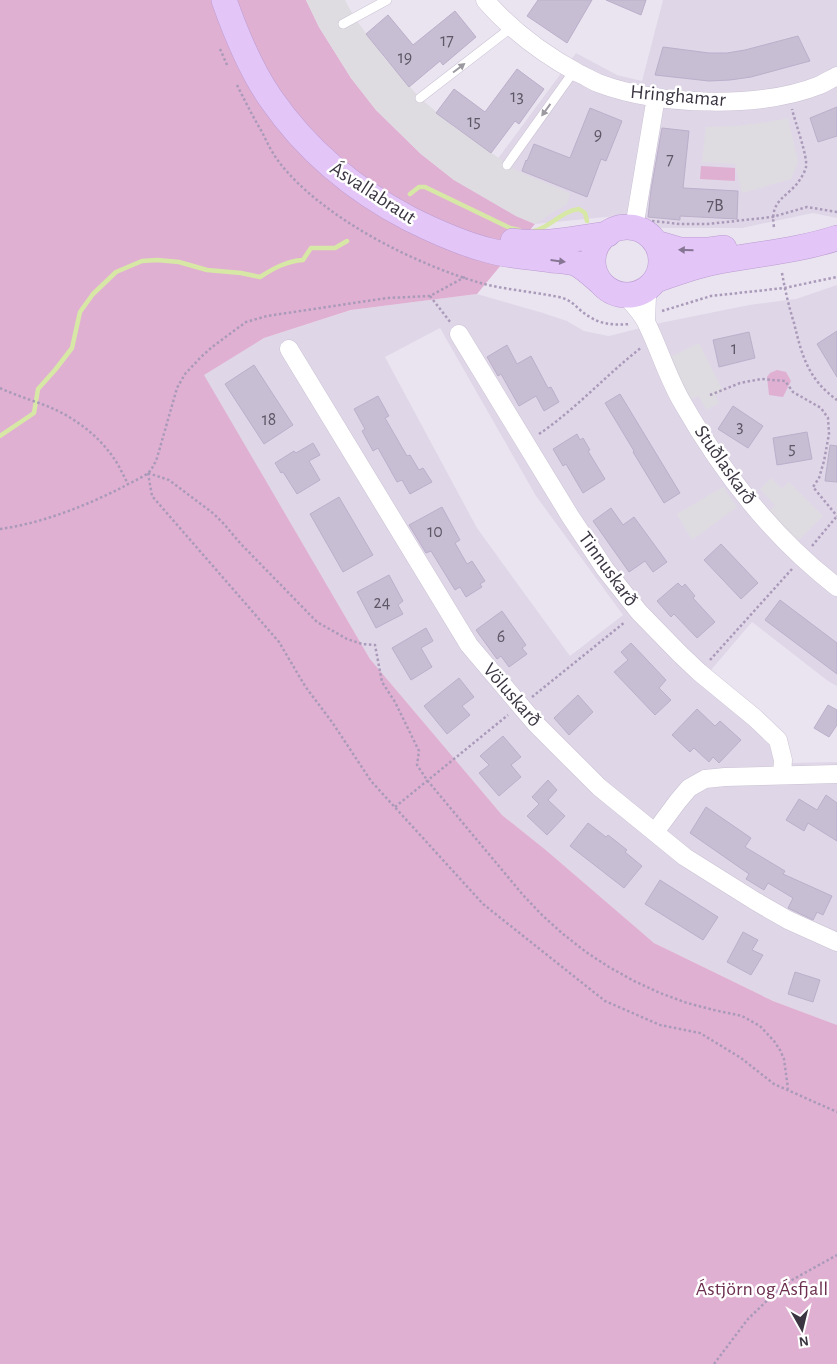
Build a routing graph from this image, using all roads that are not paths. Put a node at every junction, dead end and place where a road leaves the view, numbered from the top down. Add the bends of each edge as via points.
1 (224, 0) edge
2 (240, 0) edge
3 (387, 0) edge
4 (486, 0) edge
5 (343, 24) dead end
6 (512, 27) junction
7 (574, 71) junction
8 (837, 76) edge
9 (656, 97) junction
10 (420, 98) dead end
11 (507, 165) dead end
12 (635, 223) junction
13 (837, 226) edge
14 (608, 234) junction
15 (837, 238) edge
16 (656, 243) junction
17 (601, 283) junction
18 (653, 283) junction
19 (625, 295) junction
20 (652, 316) junction
21 (459, 334) road end
22 (289, 349) dead end
23 (837, 587) edge
24 (837, 774) edge
25 (782, 776) junction
26 (655, 832) junction
27 (837, 942) edge

1 -> 17 main road, Ásvallabraut via 254,72 271,99 315,152 342,176 386,207 454,239 491,251 568,262 578,265
2 - 14 main road, Ásvallabraut via 269,66 303,115 332,148 391,194 447,223 484,236 522,243
3 - 5 lane
4 - 6 street, Hringhamar
6 - 7 street, Hringhamar
10 -> 6 lane
7 - 9 street, Hringhamar via 622,91
7 -> 11 lane
8 - 9 street, Hringhamar via 820,85 760,99 679,100
9 - 12 street
12 - 14 main road
12 - 16 main road
13 -> 16 main road via 709,250 680,250
14 - 17 main road via 595,250 596,273
15 - 18 main road via 716,262
16 - 18 main road via 661,261
17 - 19 main road
18 - 19 main road via 642,292
18 - 20 street, Stuðlaskarð via 647,296
19 - 20 street, Stuðlaskarð
20 - 23 street, Stuðlaskarð via 653,338 667,373 710,450 744,496 778,534
21 - 25 street, Tinnuskarð via 605,569 639,612 680,654 778,740 783,760
22 - 26 street, Völuskarð via 469,645 552,742 599,788
24 - 25 street
25 - 26 street via 705,779 689,788
26 - 27 street, Völuskarð via 685,857 755,901

